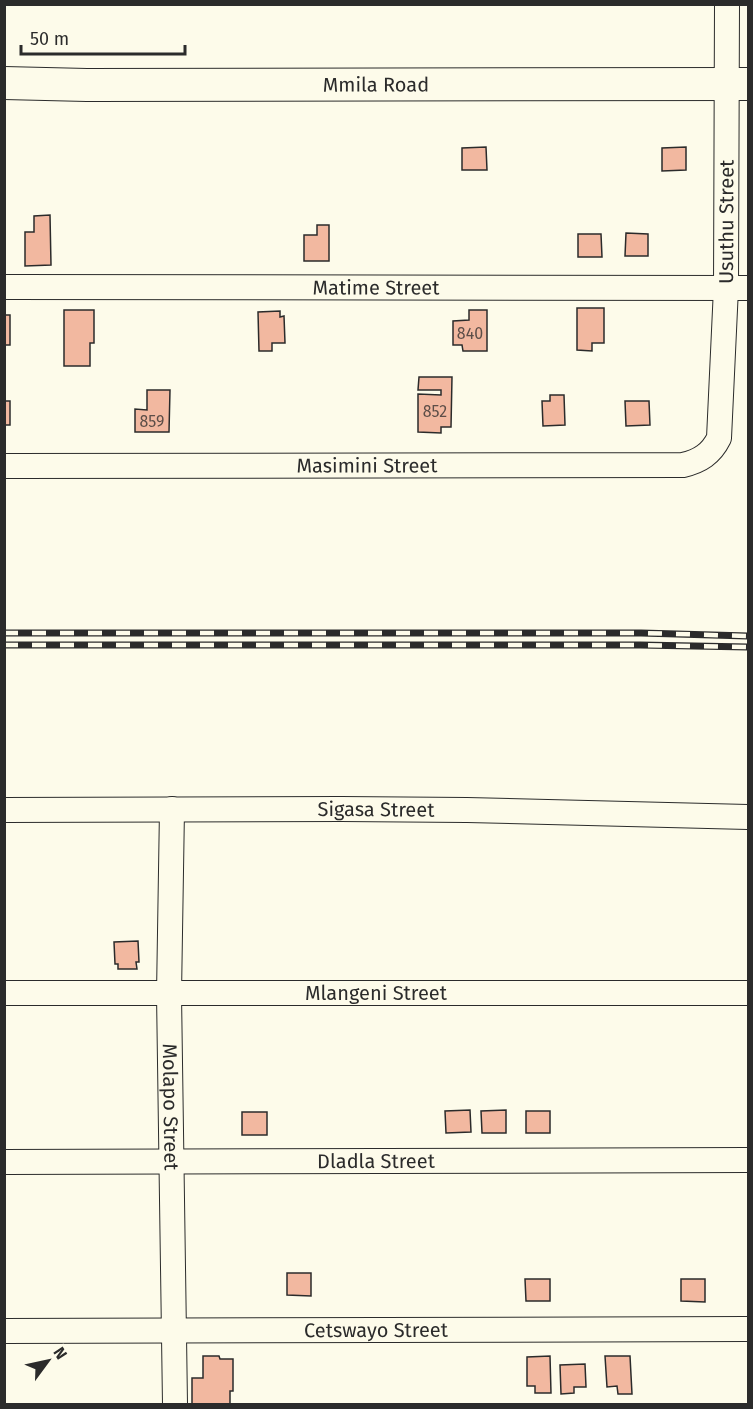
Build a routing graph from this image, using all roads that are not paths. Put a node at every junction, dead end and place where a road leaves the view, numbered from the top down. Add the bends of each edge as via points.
1 (728, 4) edge
2 (4, 83) edge
3 (738, 91) edge
4 (4, 101) edge
5 (4, 287) edge
6 (737, 288) edge
7 (719, 438) joint
8 (4, 466) edge
9 (172, 809) junction
10 (4, 810) edge
11 (748, 817) edge
12 (4, 993) edge
13 (170, 993) junction
14 (748, 993) edge
15 (748, 1160) edge
16 (4, 1162) edge
17 (172, 1162) junction
18 (748, 1329) edge
19 (175, 1330) junction
20 (4, 1331) edge
21 (175, 1404) edge

1 - 3 street, Usuthu Street
2 - 3 main road, Mmila Road
3 - 4 main road, Mmila Road
3 - 6 street, Usuthu Street
5 - 6 street, Matime Street
6 - 7 street, Usuthu Street
7 - 8 street, Masimini Street via 710,452 683,465
9 - 10 street, Sigasa Street
9 - 11 street, Sigasa Street via 478,810
9 - 13 street, Molapo Street
12 - 13 street, Mlangeni Street
13 - 14 street, Mlangeni Street
13 - 17 street, Molapo Street
15 - 17 street, Dladla Street
16 - 17 street, Dladla Street
17 - 19 street, Molapo Street
18 - 19 street, Cetswayo Street
19 - 20 street, Cetswayo Street
19 - 21 street, Molapo Street

